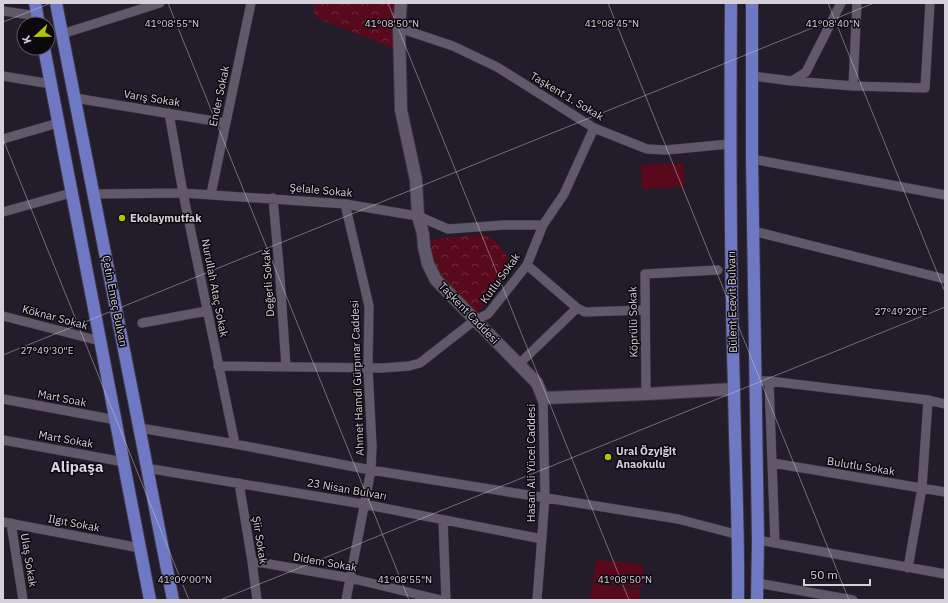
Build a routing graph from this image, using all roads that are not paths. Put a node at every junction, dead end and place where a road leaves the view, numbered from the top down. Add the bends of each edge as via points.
1 (36, 3) edge
2 (56, 3) edge
3 (160, 3) edge
4 (251, 3) edge
5 (401, 3) edge
6 (731, 3) edge
7 (752, 3) edge
8 (841, 3) edge
9 (857, 3) edge
10 (930, 3) edge
11 (3, 11) edge
12 (23, 16) edge
13 (38, 16) edge
14 (399, 28) junction
15 (62, 34) junction
16 (46, 56) edge
17 (3, 76) edge
18 (752, 76) junction
19 (792, 81) junction
20 (51, 84) junction
21 (853, 86) junction
22 (75, 98) junction
23 (169, 113) junction
24 (58, 123) junction
25 (226, 123) junction
26 (594, 128) junction
27 (3, 139) edge
28 (730, 144) junction
29 (752, 159) junction
30 (72, 193) junction
31 (184, 193) junction
32 (94, 194) junction
33 (211, 194) junction
34 (945, 195) edge
35 (273, 198) junction
36 (345, 204) junction
37 (3, 212) edge
38 (418, 216) junction
39 (543, 225) junction
40 (753, 231) junction
41 (527, 265) junction
42 (718, 270) dead end
43 (945, 279) edge
44 (577, 308) junction
45 (645, 310) junction
46 (207, 311) junction
47 (3, 316) edge
48 (475, 320) junction
49 (142, 323) dead end
50 (100, 341) junction
51 (519, 364) junction
52 (218, 366) junction
53 (286, 366) junction
54 (368, 368) junction
55 (755, 381) junction
56 (769, 381) junction
57 (734, 389) junction
58 (646, 394) junction
59 (543, 398) junction
60 (3, 399) edge
61 (928, 400) junction
62 (945, 404) edge
63 (116, 420) junction
64 (140, 428) junction
65 (3, 440) edge
66 (235, 444) junction
67 (124, 462) junction
68 (773, 463) junction
69 (146, 468) junction
70 (371, 470) junction
71 (239, 484) junction
72 (922, 488) junction
73 (945, 492) edge
74 (545, 497) junction
75 (363, 504) junction
76 (444, 520) junction
77 (7, 522) edge
78 (739, 535) junction
79 (542, 539) junction
80 (758, 540) junction
81 (774, 543) junction
82 (140, 548) junction
83 (252, 562) junction
84 (908, 568) junction
85 (945, 574) edge
86 (350, 578) junction
87 (757, 583) junction
88 (23, 600) edge
89 (150, 600) edge
90 (173, 600) edge
91 (257, 600) edge
92 (346, 600) edge
93 (441, 600) edge
94 (446, 600) edge
95 (537, 600) edge
96 (738, 600) edge
97 (757, 600) edge
98 (853, 600) edge

1 - 13 main road
2 - 15 main road, Çetin Emeç Bulvarı
3 - 15 street
4 - 25 street, Ender Sokak
5 - 14 street, Taşkent Caddesi
6 - 28 main road, Bülent Ecevit Bulvarı
7 - 18 main road, Bülent Ecevit Bulvarı
8 - 19 street via 806,72
9 - 21 street
10 - 21 street via 925,88
11 - 12 street
14 - 26 street, Taşkent 1. Sokak via 453,46 497,68
14 - 38 street, Taşkent Caddesi via 402,110 416,180
15 - 22 main road, Çetin Emeç Bulvarı
16 - 20 main road, Çetin Emeç Bulvarı
17 - 20 street
18 - 19 street
18 - 29 main road, Bülent Ecevit Bulvarı
19 - 21 street
20 - 24 main road, Çetin Emeç Bulvarı
22 - 23 street, Varış Sokak
22 - 32 main road, Çetin Emeç Bulvarı
23 - 25 street, Varış Sokak
23 - 31 street, Nurullah Ataç Sokak
24 - 27 street
24 - 30 main road, Çetin Emeç Bulvarı
25 - 33 street, Ender Sokak
26 - 28 street, Taşkent 1. Sokak via 647,148 666,150
26 - 39 street, Kutlu Sokak via 564,194
28 - 57 main road, Bülent Ecevit Bulvarı
29 - 34 street
29 - 40 main road, Bülent Ecevit Bulvarı
30 - 37 street
30 - 50 main road, Çetin Emeç Bulvarı
31 - 32 street, Şelale Sokak
31 - 33 street, Şelale Sokak
31 - 46 street, Nurullah Ataç Sokak
32 - 64 main road, Çetin Emeç Bulvarı
33 - 35 street, Şelale Sokak
35 - 36 street, Şelale Sokak
35 - 53 street, Değerli Sokak
36 - 38 street, Şelale Sokak
36 - 54 street, Ahmet Hamdi Gürpınar Caddesi via 369,306
38 - 39 street, Şelale Sokak via 448,229
38 - 48 street, Taşkent Caddesi via 428,264 436,280
39 - 41 street, Kutlu Sokak
40 - 43 street
40 - 55 main road, Bülent Ecevit Bulvarı
41 - 44 street
41 - 48 street, Kutlu Sokak via 488,314
42 - 45 street, Köprülü Sokak via 645,274
44 - 45 street via 585,312
44 - 51 street
45 - 58 street, Köprülü Sokak
46 - 49 street
46 - 52 street, Nurullah Ataç Sokak
47 - 50 street, Köknar Sokak
48 - 51 street, Taşkent Caddesi
48 - 54 street, Kutlu Sokak via 420,363
50 - 63 main road, Çetin Emeç Bulvarı
51 - 59 street, Taşkent Caddesi via 537,383
52 - 53 street, Kutlu Sokak
52 - 66 street, Nurullah Ataç Sokak
53 - 54 street, Kutlu Sokak
54 - 70 street, Ahmet Hamdi Gürpınar Caddesi
55 - 56 street
55 - 80 main road, Bülent Ecevit Bulvarı
56 - 61 street
56 - 68 street
57 - 58 street
57 - 78 main road, Bülent Ecevit Bulvarı
58 - 59 street
59 - 74 street, Hasan Ali Yücel Caddesi
60 - 63 street, Mart Soak
61 - 62 street
61 - 72 street
63 - 67 main road, Çetin Emeç Bulvarı
64 - 66 street
64 - 69 main road, Çetin Emeç Bulvarı
65 - 67 street, Mart Sokak
66 - 70 street
67 - 82 main road, Çetin Emeç Bulvarı
68 - 72 street, Bulutlu Sokak
68 - 81 street
69 - 71 street, 23 Nisan Bulvarı
69 - 90 main road, Çetin Emeç Bulvarı
70 - 74 street
70 - 75 street, Ahmet Hamdi Gürpınar Caddesi
71 - 75 street, 23 Nisan Bulvarı
71 - 83 street, Şiir Sokak
72 - 73 street, Bulutlu Sokak
72 - 84 street
74 - 78 street via 678,519
74 - 79 street, Hasan Ali Yücel Caddesi
75 - 76 street, 23 Nisan Bulvarı
75 - 86 street, Ahmet Hamdi Gürpınar Caddesi
76 - 79 street, 23 Nisan Bulvarı
76 - 94 street
77 - 82 street, Ilgıt Sokak
77 - 88 street, Ulaş Sokak
78 - 96 main road, Bülent Ecevit Bulvarı
79 - 95 street, Hasan Ali Yücel Caddesi
80 - 81 street
80 - 87 main road, Bülent Ecevit Bulvarı
81 - 84 street
82 - 89 main road, Çetin Emeç Bulvarı
83 - 86 street, Didem Sokak
83 - 91 street, Şiir Sokak
84 - 85 street
86 - 92 street, Ahmet Hamdi Gürpınar Caddesi
86 - 93 street, Didem Sokak
87 - 97 main road, Bülent Ecevit Bulvarı
87 - 98 street

